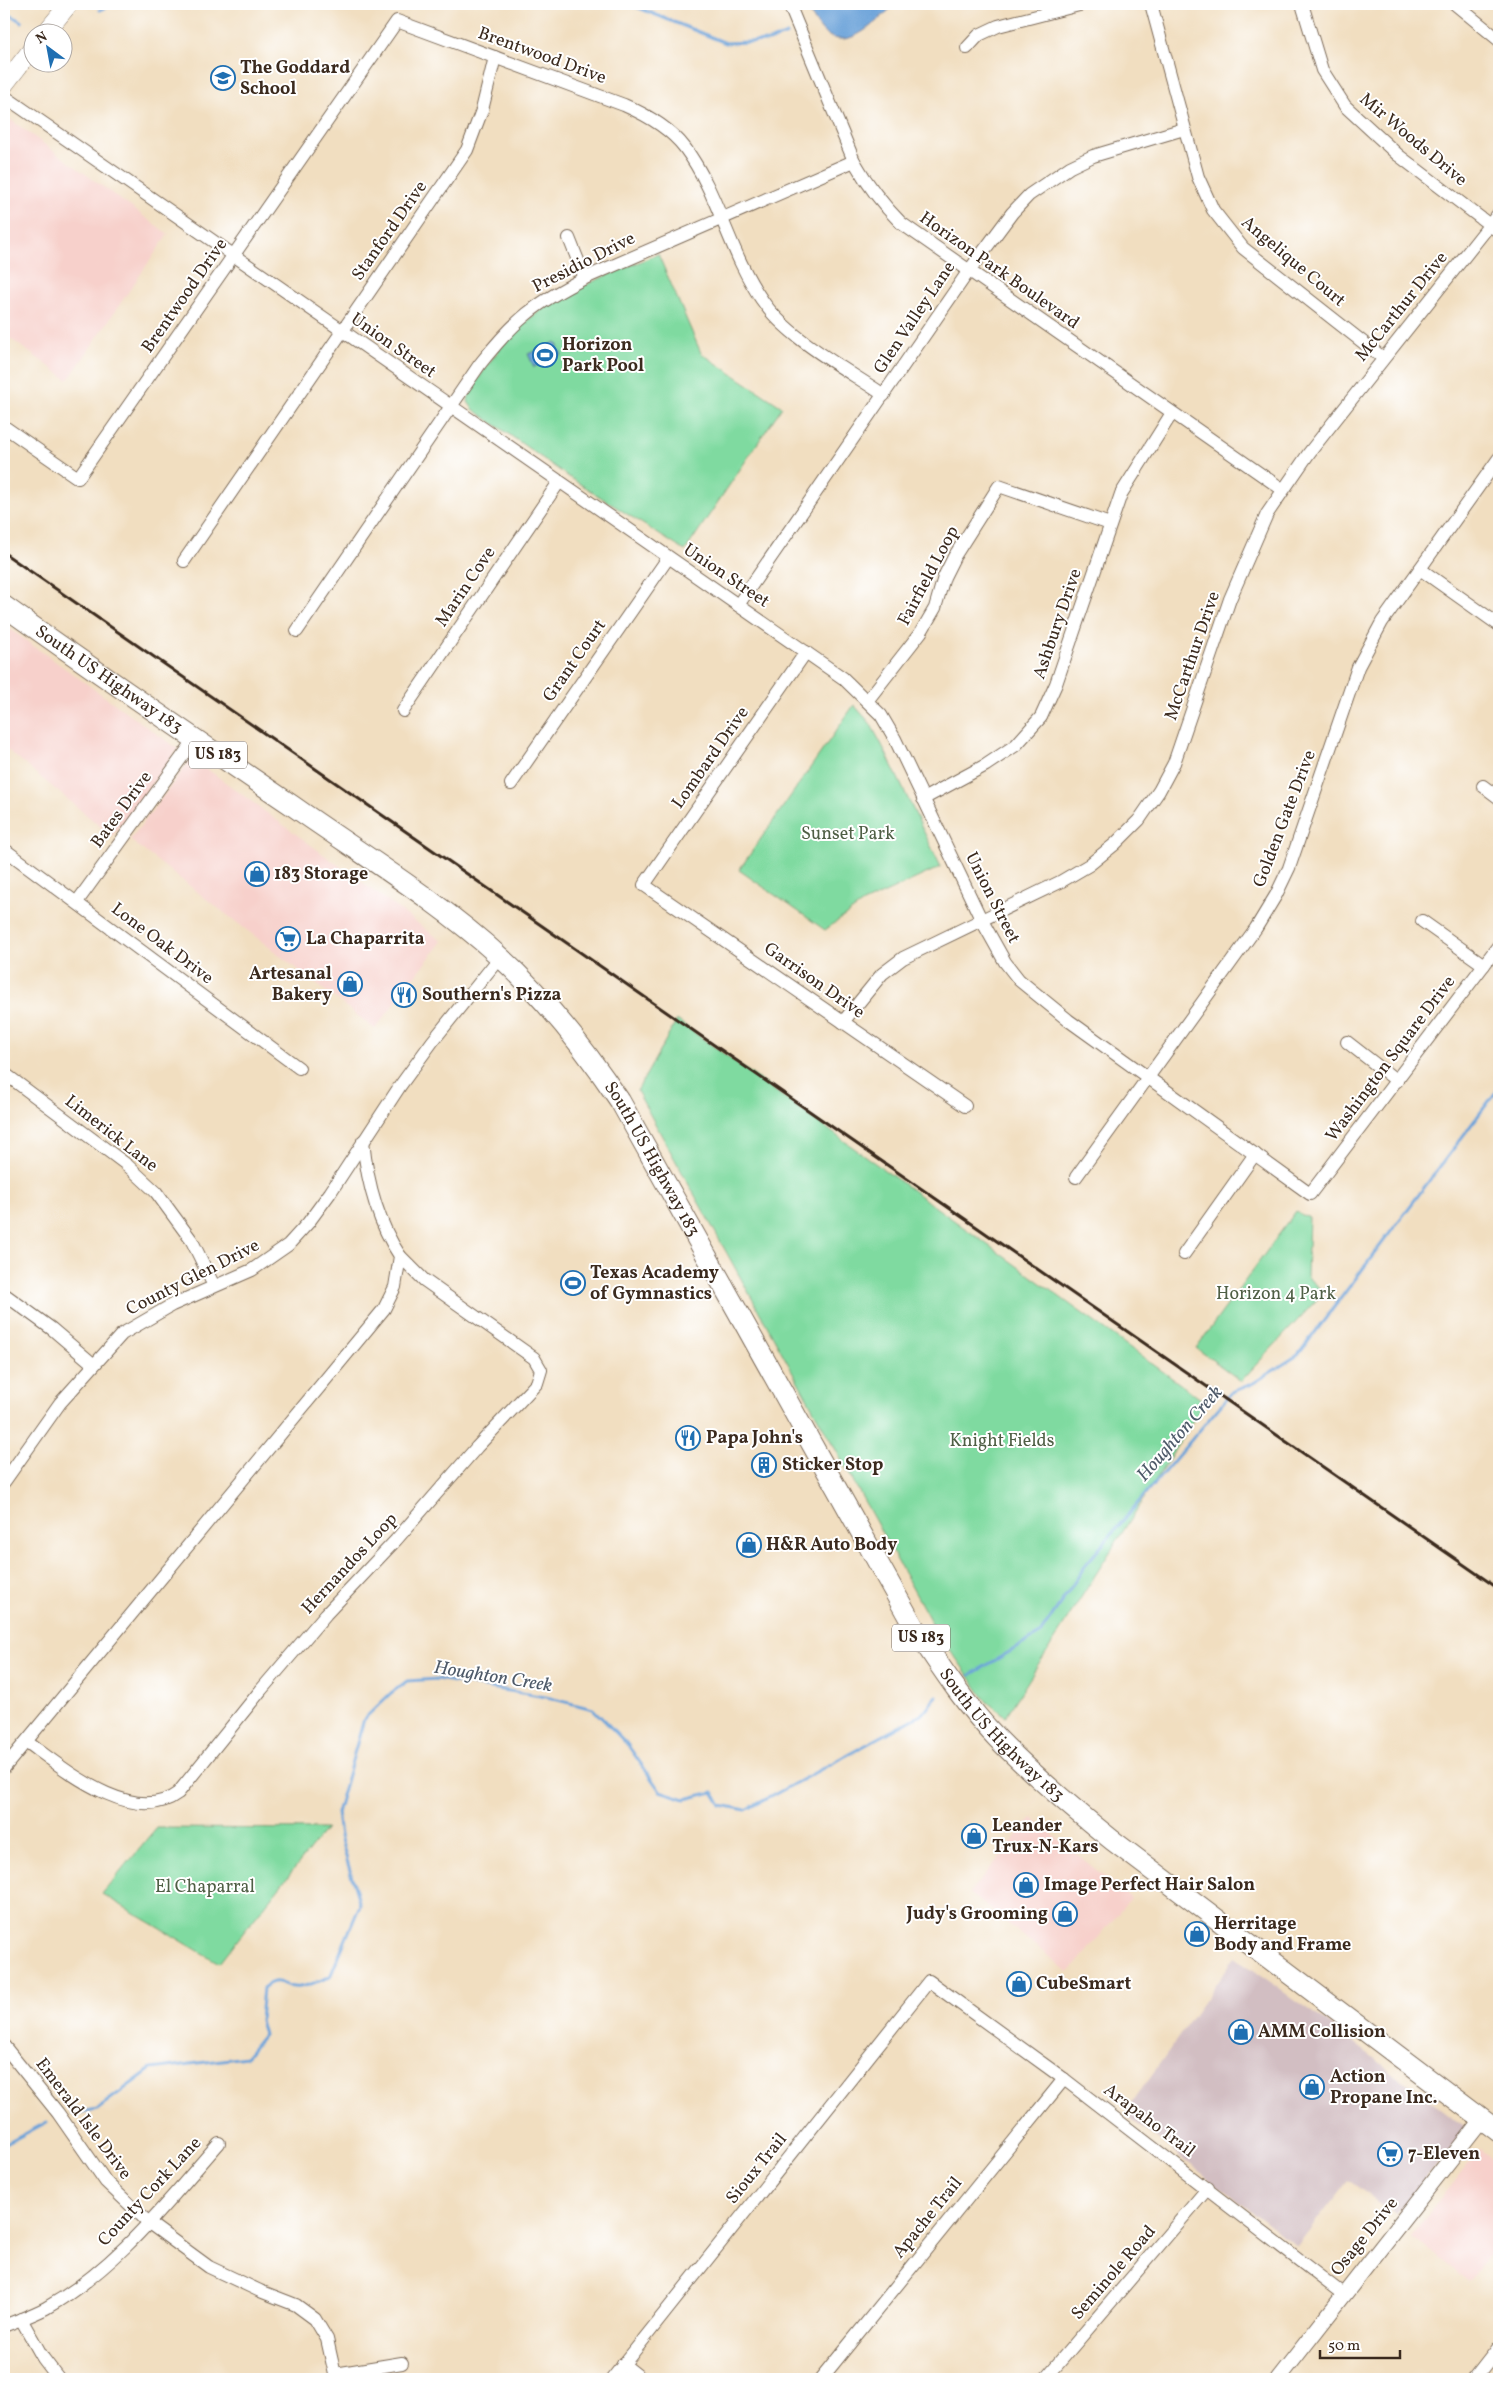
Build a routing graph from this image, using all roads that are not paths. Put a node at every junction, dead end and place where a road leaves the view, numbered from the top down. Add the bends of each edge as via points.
1 (69, 4) edge
2 (789, 4) edge
3 (1083, 4) edge
4 (1151, 4) edge
5 (1302, 4) edge
6 (1455, 4) edge
7 (54, 22) edge
8 (1499, 40) edge
9 (967, 48) dead end
10 (496, 57) junction
11 (22, 62) edge
12 (4, 85) edge
13 (4, 96) edge
14 (1184, 129) junction
15 (854, 161) junction
16 (1499, 213) edge
17 (720, 218) junction
18 (1495, 229) edge
19 (569, 238) dead end
20 (234, 257) junction
21 (968, 272) junction
22 (585, 278) junction
23 (342, 332) junction
24 (1382, 358) junction
25 (884, 395) junction
26 (451, 407) junction
27 (1172, 413) junction
28 (6, 428) dead end
29 (1499, 458) edge
30 (559, 482) junction
31 (1282, 489) junction
32 (1110, 524) junction
33 (668, 558) junction
34 (184, 561) dead end
35 (1420, 568) junction
36 (738, 605) junction
37 (4, 606) edge
38 (1499, 625) edge
39 (297, 631) dead end
40 (806, 652) junction
41 (868, 700) junction
42 (403, 711) dead end
43 (195, 739) junction
44 (511, 784) dead end
45 (1483, 786) dead end
46 (1499, 798) edge
47 (923, 799) junction
48 (4, 849) edge
49 (644, 885) joint
50 (77, 902) junction
51 (981, 919) junction
52 (1422, 921) dead end
53 (1499, 945) edge
54 (500, 957) junction
55 (1484, 965) junction
56 (843, 1022) junction
57 (1347, 1042) dead end
58 (299, 1068) dead end
59 (4, 1073) edge
60 (1148, 1078) junction
61 (1397, 1081) junction
62 (964, 1106) dead end
63 (363, 1142) junction
64 (1255, 1154) junction
65 (1076, 1177) dead end
66 (1310, 1194) joint
67 (1184, 1254) dead end
68 (400, 1256) junction
69 (214, 1286) junction
70 (4, 1294) edge
71 (93, 1364) junction
72 (4, 1482) edge
73 (27, 1742) junction
74 (4, 1768) edge
75 (930, 1981) joint
76 (7, 2055) edge
77 (1064, 2079) junction
78 (1482, 2119) junction
79 (1499, 2132) edge
80 (219, 2143) dead end
81 (1208, 2188) junction
82 (149, 2223) junction
83 (1344, 2294) junction
84 (21, 2319) junction
85 (4, 2326) edge
86 (1499, 2347) edge
87 (402, 2363) dead end
88 (623, 2364) junction
89 (336, 2376) edge
90 (1477, 2378) edge
91 (59, 2379) edge
92 (612, 2379) edge
93 (642, 2379) edge
94 (821, 2379) edge
95 (1045, 2379) edge
96 (1278, 2379) edge

1 - 7 main road
2 - 15 street, Horizon Park Boulevard
3 - 9 street via 998,26 979,35
4 - 14 street, Angelique Court
5 - 18 street, Mir Woods Drive via 1322,70 1345,106 1398,155
6 - 8 street
10 - 17 street, Brentwood Drive via 648,115 684,147 699,170
10 - 20 street, Brentwood Drive via 397,21
10 - 23 street, Stanford Drive via 467,150
11 - 12 main road
13 - 20 street, Union Street
14 - 21 street, Glen Valley Lane via 1093,156 1048,181 1012,213
14 - 24 street, Angelique Court via 1205,193 1226,228 1243,248
15 - 17 street, Presidio Drive
15 - 21 street, Horizon Park Boulevard via 867,184 901,224
16 - 18 street, McCarthur Drive
17 - 22 street, Presidio Drive
17 - 25 street, Brentwood Drive via 762,302 800,338
18 - 24 street, McCarthur Drive
19 - 22 street
20 - 23 street, Union Street
20 - 28 street, Brentwood Drive via 78,478
21 - 25 street, Glen Valley Lane
21 - 27 street, Horizon Park Boulevard
22 - 26 street, Presidio Drive via 545,299 506,332
23 - 26 street, Union Street
23 - 34 street, Stanford Drive
24 - 31 street, McCarthur Drive
25 - 36 street, Glen Valley Lane
26 - 30 street, Union Street
26 - 39 street, Presidio Drive
27 - 31 street, Horizon Park Boulevard
27 - 32 street, Ashbury Drive via 1121,494
29 - 35 street, Golden Gate Drive
30 - 33 street, Union Street
30 - 42 street, Marin Cove
31 - 51 street, McCarthur Drive via 1267,514 1230,599 1174,763 1139,820 1089,865
32 - 41 street, Fairfield Loop via 999,486 954,557 935,608
32 - 47 street, Ashbury Drive via 1056,684 1041,716 1016,745
33 - 36 street, Union Street
33 - 44 street, Grant Court
35 - 38 street
35 - 60 street, Golden Gate Drive via 1382,622 1362,660 1289,868 1276,895 1256,928
36 - 40 street, Union Street
37 - 43 main road, South US Highway 183 / US 183
40 - 41 street, Union Street
40 - 49 street, Lombard Drive
41 - 47 street, Union Street via 895,739
43 - 50 street, Bates Drive
43 - 54 main road, South US Highway 183 / US 183 via 456,921
45 - 46 street
47 - 51 street, Union Street
48 - 50 street, Lone Oak Drive
49 - 56 street, Garrison Drive
50 - 58 street, Lone Oak Drive
51 - 56 street, McCarthur Drive via 896,963 866,990
51 - 60 street, Union Street via 1019,980 1046,1004
52 - 55 street
53 - 55 street, Washington Square Drive
54 - 63 street, County Glen Drive via 432,1042
54 - 78 main road, South US Highway 183 / US 183 via 542,1000 620,1101 914,1627 951,1683 991,1731 1060,1798 1112,1840
55 - 61 street, Washington Square Drive
56 - 62 street, Garrison Drive
57 - 61 street
59 - 69 street, Limerick Lane via 127,1165 156,1192 192,1241
60 - 64 street, Union Street
60 - 65 street, Golden Gate Drive
61 - 66 street, Washington Square Drive
63 - 68 street, Hernandos Loop via 377,1208
63 - 69 street, County Glen Drive via 325,1200 288,1245 252,1270
64 - 66 street, Union Street
64 - 67 street
68 - 73 street via 395,1287 377,1319
68 - 73 street, Hernandos Loop via 424,1280 534,1358 541,1370 537,1383 326,1614 169,1800 144,1804 101,1791 82,1783
69 - 71 street, County Glen Drive via 138,1322
70 - 71 street
71 - 72 street, County Glen Drive via 55,1410
73 - 74 street
75 - 77 street, Arapaho Trail
75 - 88 street, Sioux Trail
76 - 82 street, Emerald Isle Drive via 58,2113 106,2182
77 - 81 street, Arapaho Trail
77 - 94 street, Apache Trail
78 - 79 main road, South US Highway 183 / US 183
78 - 83 street, Osage Drive
80 - 82 street, County Cork Lane
81 - 83 street, Arapaho Trail
81 - 95 street, Seminole Road
82 - 84 street, County Cork Lane via 78,2287
82 - 89 street, Emerald Isle Drive via 208,2267 308,2312 321,2326 327,2339
83 - 96 street, Osage Drive
84 - 85 street, County Cork Lane
84 - 91 street via 42,2358
86 - 90 street
87 - 89 street
88 - 92 street, Sioux Trail
88 - 93 street

